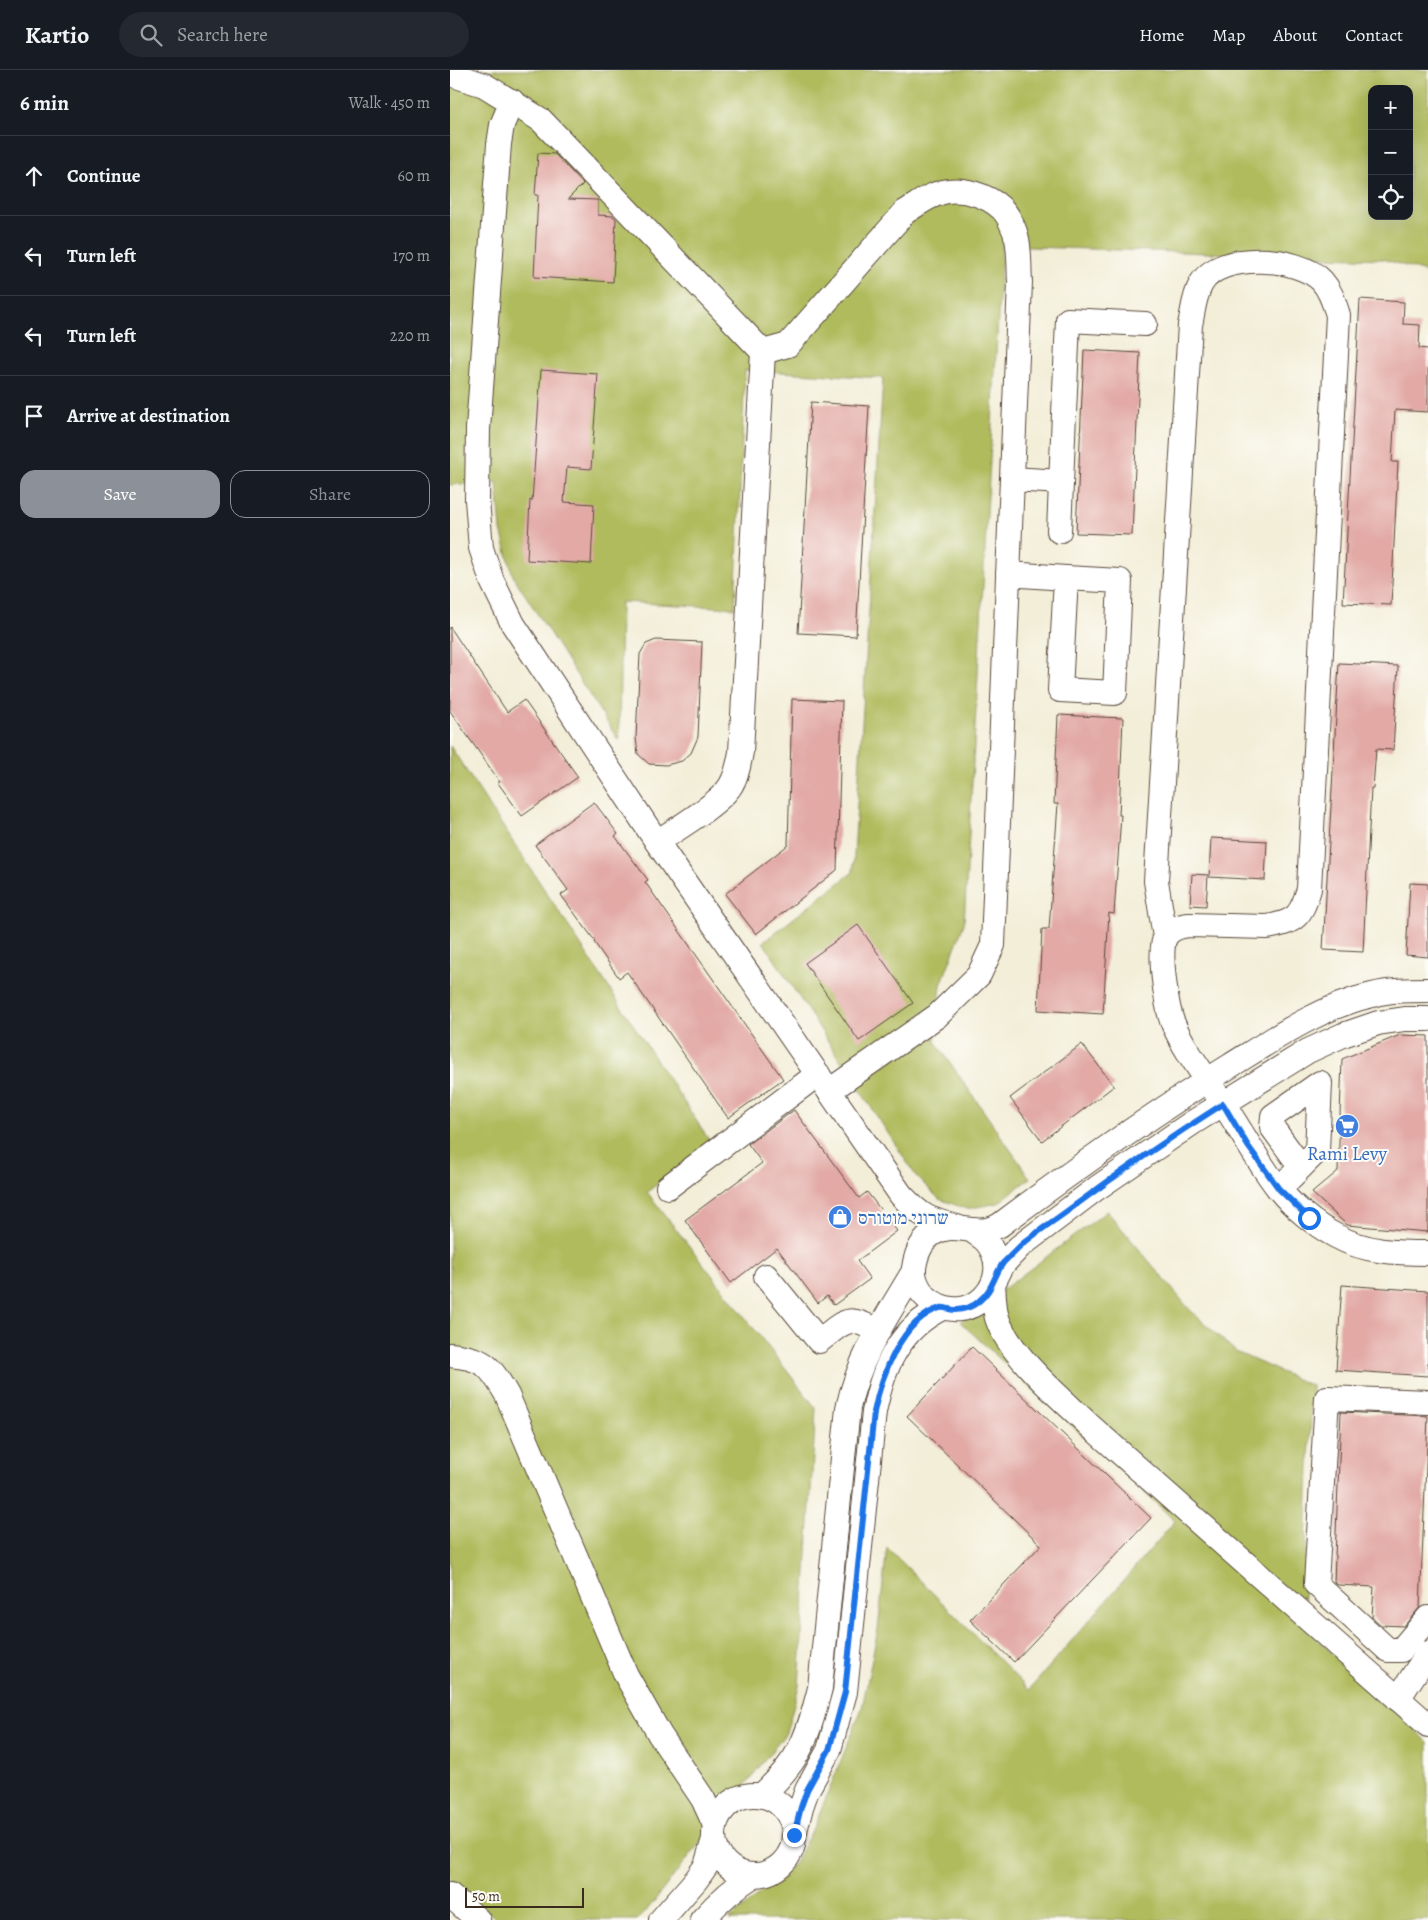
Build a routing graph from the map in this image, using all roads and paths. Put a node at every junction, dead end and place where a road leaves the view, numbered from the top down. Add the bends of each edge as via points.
1 (450, 74) edge
2 (512, 101) junction
3 (1145, 324) dead end
4 (762, 352) junction
5 (1012, 479) junction
6 (1061, 482) junction
7 (1059, 531) dead end
8 (1008, 574) junction
9 (1066, 578) junction
10 (657, 842) junction
11 (1164, 937) junction
12 (1428, 990) edge
13 (1428, 1018) edge
14 (1207, 1080) junction
15 (823, 1082) junction
16 (1223, 1104) junction
17 (1301, 1167) dead end
18 (668, 1187) dead end
19 (1279, 1189) junction
20 (901, 1195) junction
21 (964, 1228) junction
22 (1428, 1254) edge
23 (915, 1264) junction
24 (766, 1276) dead end
25 (994, 1282) junction
26 (948, 1309) junction
27 (877, 1331) junction
28 (1014, 1347) junction
29 (450, 1355) edge
30 (1428, 1402) edge
31 (1428, 1618) edge
32 (1428, 1653) edge
33 (1398, 1699) junction
34 (1428, 1725) edge
35 (686, 1771) junction
36 (755, 1795) junction
37 (714, 1832) junction
38 (794, 1835) junction
39 (754, 1875) junction
40 (450, 1895) edge
41 (478, 1920) edge
42 (660, 1920) edge
43 (702, 1920) edge

1 - 2 street via 484,85
2 - 4 street via 541,120
2 - 10 street via 502,125 499,144 478,429 477,500 481,548 492,582 513,624
3 - 6 street via 1068,320
4 - 5 street via 788,344 905,212 944,191 982,196 1002,208 1017,238 1020,282
4 - 10 street via 738,770 722,797
5 - 6 street
5 - 8 street
6 - 7 street
8 - 9 street
8 - 15 street via 993,945 979,975 937,1016
9 - 9 street via 1120,581 1115,693 1060,690
10 - 15 street
11 - 11 street via 1178,926 1279,925 1302,911 1309,889 1338,315 1331,294 1322,281 1290,264 1250,261 1228,264 1211,273 1201,284 1190,325 1156,881
11 - 14 street via 1162,961 1172,1022
12 - 14 street via 1371,994 1332,1008 1294,1026
13 - 16 street via 1378,1023 1343,1035 1308,1051
14 - 16 street
14 - 21 street via 1081,1165 1000,1225 986,1230
15 - 18 street
15 - 20 street
16 - 19 street
16 - 25 street via 1097,1188 1019,1247 1003,1264
17 - 19 street
19 - 22 street via 1309,1218 1336,1236 1360,1246 1390,1252
20 - 21 street via 930,1220
20 - 23 street via 915,1226
21 - 23 street via 942,1229 933,1234 924,1241
21 - 25 street via 986,1241 995,1260
23 - 26 street via 921,1292 936,1305
23 - 27 street
24 - 27 street via 819,1341 848,1320 861,1321
25 - 26 street via 977,1303
25 - 28 street via 996,1316
26 - 28 street via 984,1326
26 - 38 street via 927,1315 910,1329 878,1390 845,1692 829,1750 807,1790
27 - 36 street via 854,1383 848,1408 820,1688 805,1740 794,1760 780,1778
28 - 33 street via 1088,1425
29 - 35 street via 481,1361 494,1373 507,1395 626,1675 660,1735
30 - 31 street via 1327,1398 1316,1584 1388,1650 1401,1650
32 - 33 street
33 - 34 street
35 - 36 street via 721,1795
35 - 37 street via 703,1799
36 - 37 street via 734,1800 721,1812
36 - 38 street via 775,1800 785,1809 792,1821
37 - 39 street via 719,1855 728,1866 740,1873
37 - 42 street via 706,1866
38 - 39 street via 792,1849 780,1866 768,1873
39 - 43 street via 735,1887
40 - 41 street

